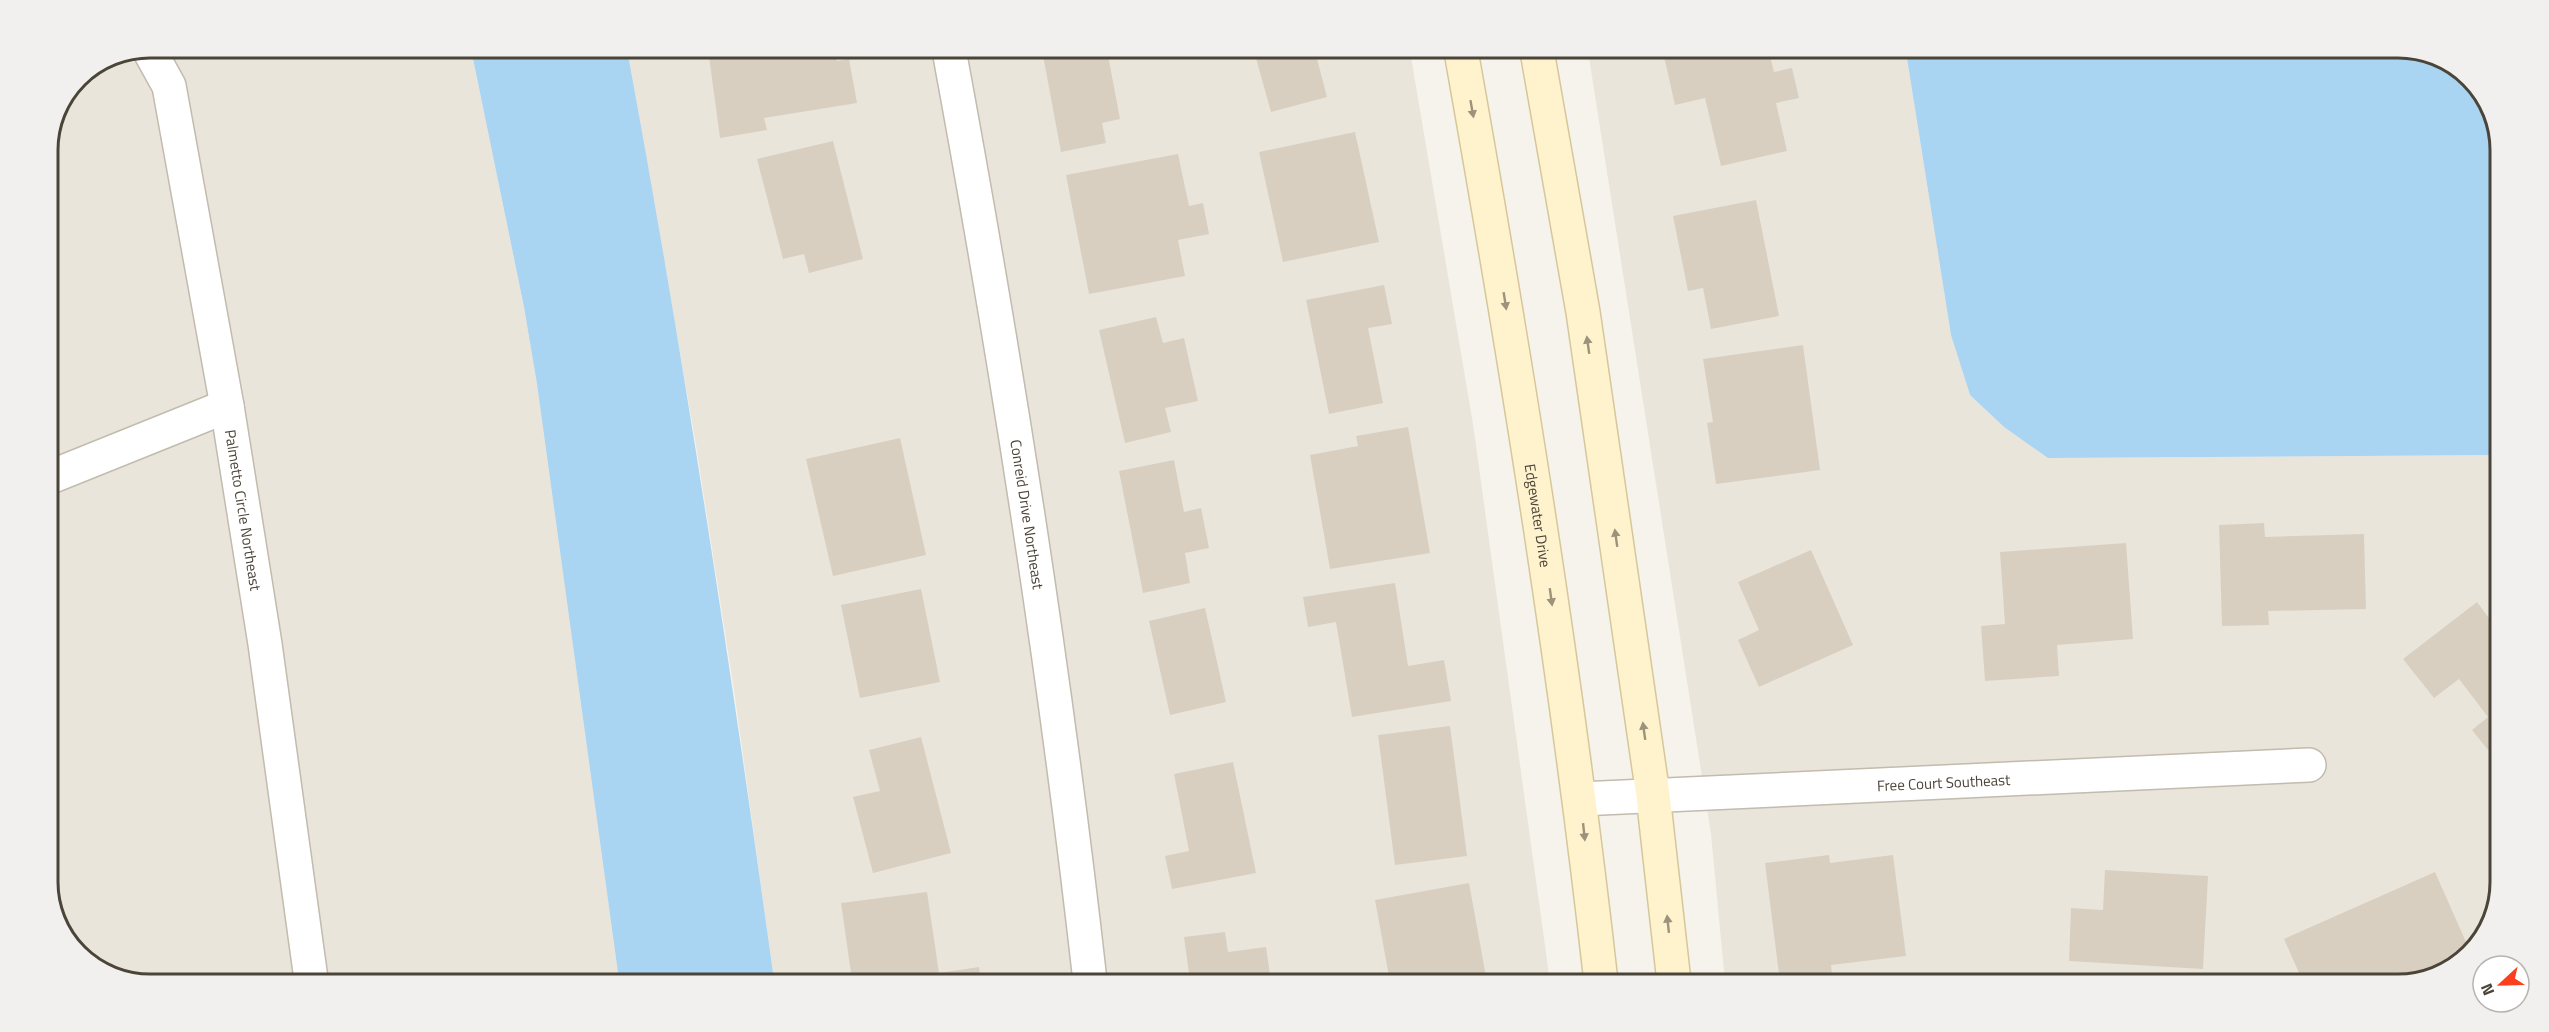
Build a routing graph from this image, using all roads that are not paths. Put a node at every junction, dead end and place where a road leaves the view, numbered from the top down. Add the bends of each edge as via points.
1 (154, 58) edge
2 (950, 58) edge
3 (1462, 58) edge
4 (1538, 58) edge
5 (227, 406) junction
6 (58, 474) edge
7 (2309, 765) dead end
8 (1653, 795) junction
9 (1580, 799) junction
10 (310, 974) edge
11 (1089, 974) edge
12 (1600, 974) edge
13 (1673, 974) edge

1 - 5 street, Palmetto Circle Northeast via 169,86
2 - 11 street, Conreid Drive Northeast via 1043,622
3 -> 9 street, Edgewater Drive via 1500,268
8 -> 4 street via 1584,312
5 - 6 street
5 - 10 street, Palmetto Circle Northeast via 265,644
7 - 8 street, Free Court Southeast
8 - 9 street, Free Court Southeast
13 -> 8 street
9 -> 12 street, Edgewater Drive

